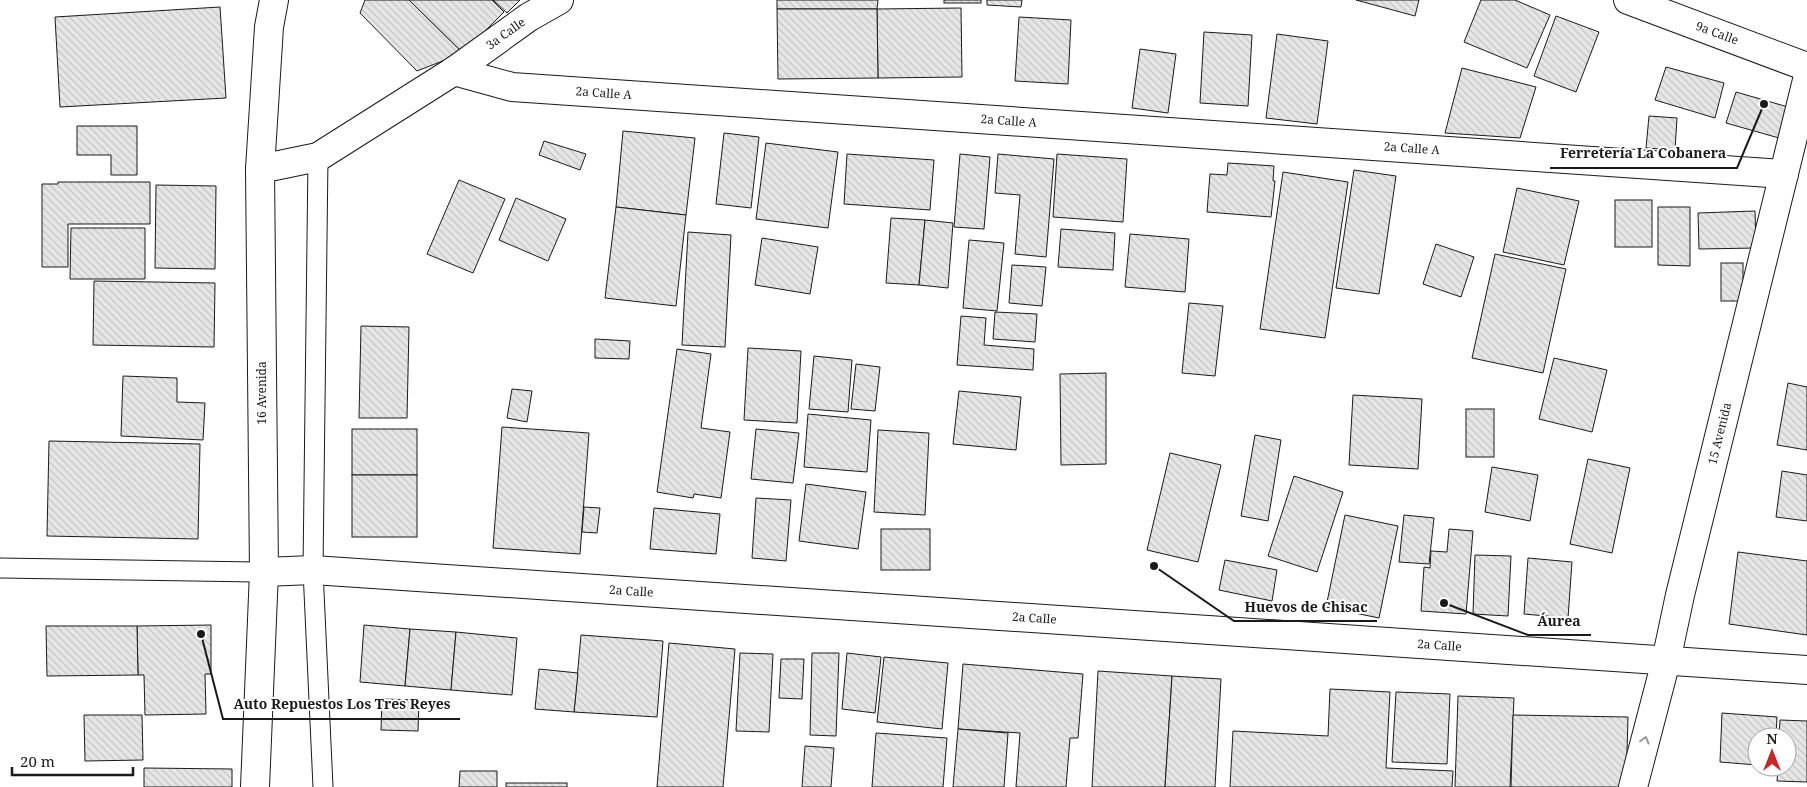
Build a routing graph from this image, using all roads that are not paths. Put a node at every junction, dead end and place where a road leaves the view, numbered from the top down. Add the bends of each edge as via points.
1 (274, 0) edge
2 (559, 0) edge
3 (1628, 0) edge
4 (1807, 67) edge
5 (454, 71) junction
6 (1807, 80) edge
7 (318, 158) junction
8 (260, 169) junction
9 (1784, 174) junction
10 (0, 568) edge
11 (313, 570) junction
12 (264, 572) junction
13 (1666, 661) junction
14 (1807, 670) edge
15 (255, 787) edge
16 (323, 787) edge
17 (1633, 787) edge

1 - 8 street, 16 Avenida via 269,28
2 - 5 street, 3a Calle via 529,17
3 - 4 street, 9a Calle
5 - 7 street
5 - 9 street, 2a Calle A via 512,87
6 - 9 street, 15 Avenida
7 - 8 street
7 - 11 lane
8 - 12 street, 16 Avenida
9 - 13 street, 15 Avenida
10 - 12 lane
11 - 12 street, 2a Calle
11 - 13 street, 2a Calle
11 - 16 lane
12 - 15 street, 16 Avenida
13 - 14 street, 2a Calle
17 -> 13 street, 15 Avenida

